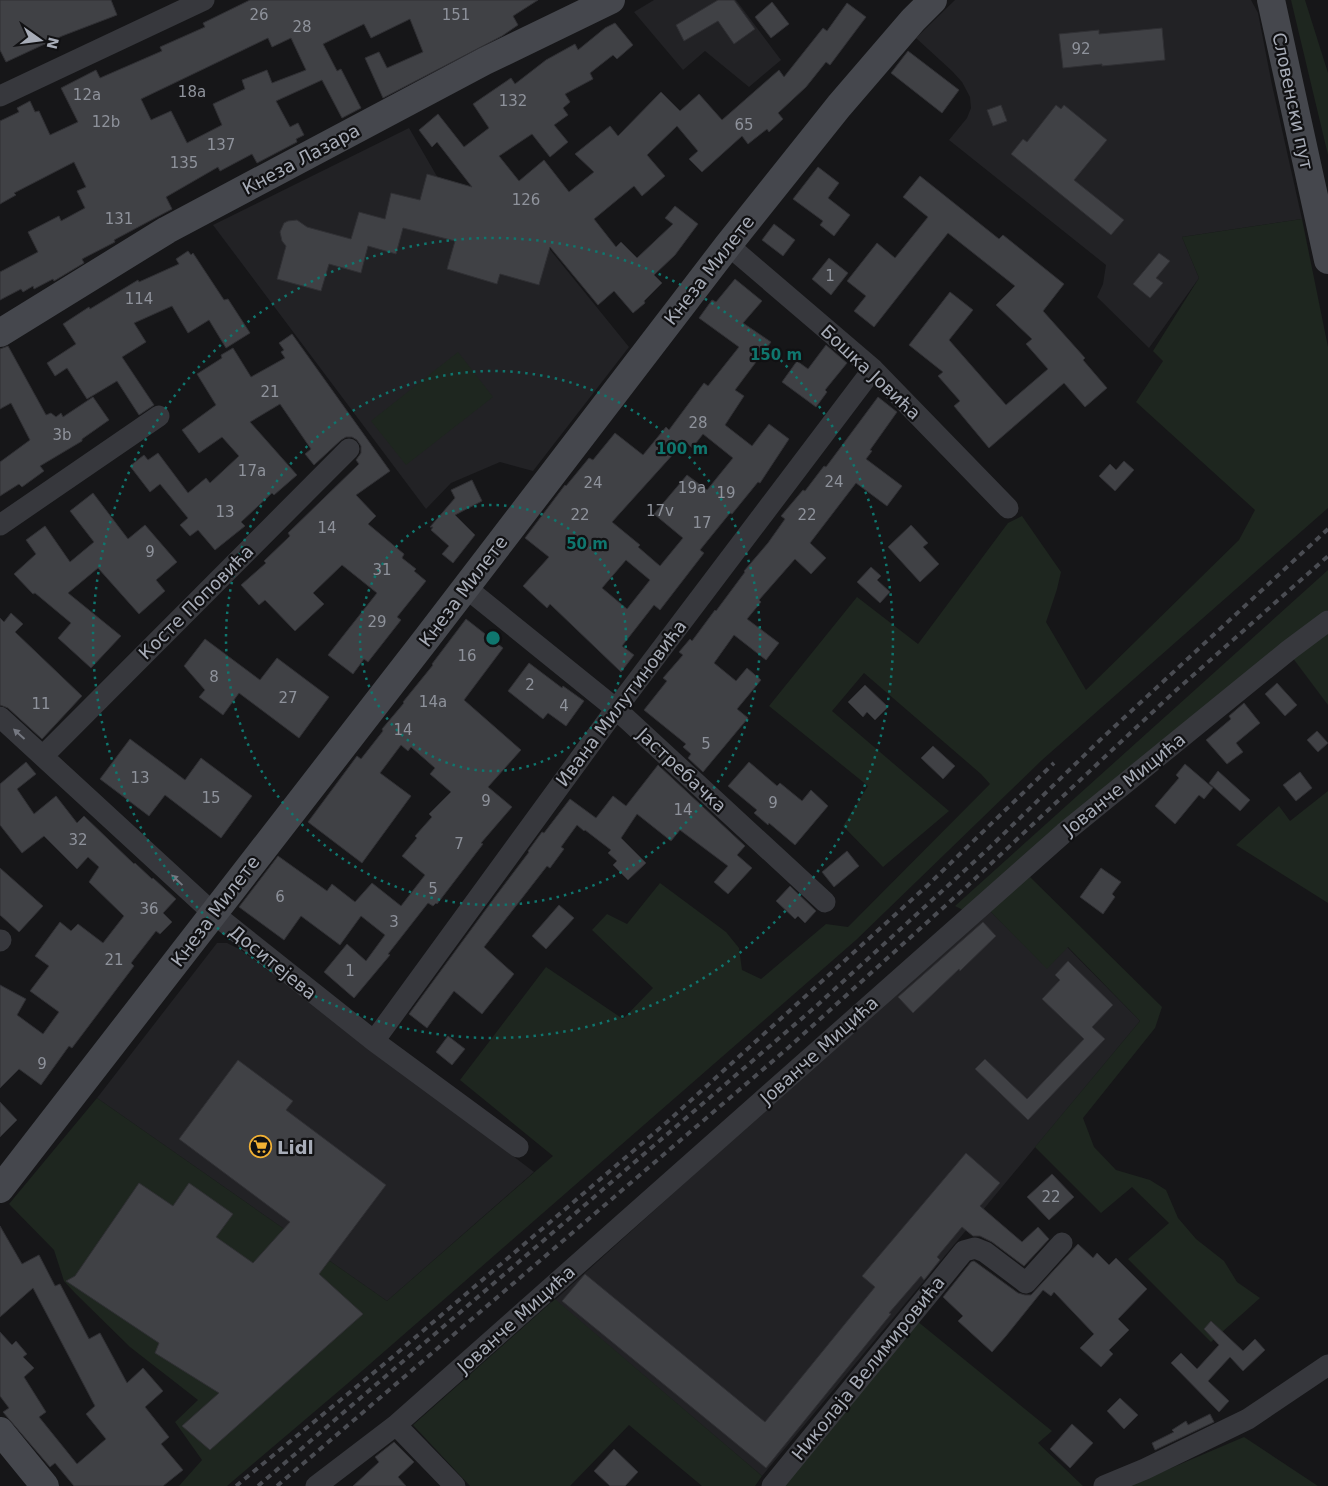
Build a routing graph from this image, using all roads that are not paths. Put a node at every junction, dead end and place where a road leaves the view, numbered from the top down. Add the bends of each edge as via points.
1 (204, 0) edge
2 (611, 0) edge
3 (933, 0) edge
4 (1271, 0) edge
5 (0, 96) edge
6 (728, 245) junction
7 (1328, 260) edge
8 (0, 333) edge
9 (873, 369) junction
10 (159, 416) dead end
11 (348, 449) dead end
12 (1008, 508) dead end
13 (0, 525) edge
14 (465, 587) junction
15 (1328, 621) edge
16 (616, 709) junction
17 (0, 717) edge
18 (43, 756) junction
19 (825, 902) dead end
20 (213, 913) junction
21 (374, 1041) junction
22 (518, 1147) dead end
23 (4, 1176) edge
24 (1062, 1243) dead end
25 (1328, 1365) edge
26 (396, 1425) junction
27 (0, 1431) edge
28 (45, 1486) edge
29 (316, 1486) edge
30 (455, 1486) edge
31 (772, 1486) edge
32 (1104, 1486) edge

1 - 5 street
2 - 8 main road, Кнеза Лазара via 485,62 167,230
3 - 6 main road, Кнеза Милете via 839,106
4 - 7 main road, Словенски пут
6 - 9 street, Бошка Јовића
6 - 14 main road, Кнеза Милете
9 - 12 street, Бошка Јовића
9 - 16 street, Ивана Милутиновића
10 - 13 street
11 - 18 street, Косте Поповића
14 - 16 street, Јастребачка
14 - 20 main road, Кнеза Милете
15 - 26 street, Јованче Мицића via 1064,833
16 - 19 street, Јастребачка
16 - 21 street, Ивана Милутиновића
18 -> 17 street, Доситејева
20 -> 18 street, Доситејева
20 - 21 street, Доситејева
20 - 23 main road, Кнеза Милете via 138,1012
21 - 22 street, Доситејева
24 - 31 street, Николаја Велимировића via 1026,1283 985,1252 975,1248 964,1251
25 - 32 street via 1248,1419
26 - 29 street, Јованче Мицића
26 - 30 street
27 - 28 main road

